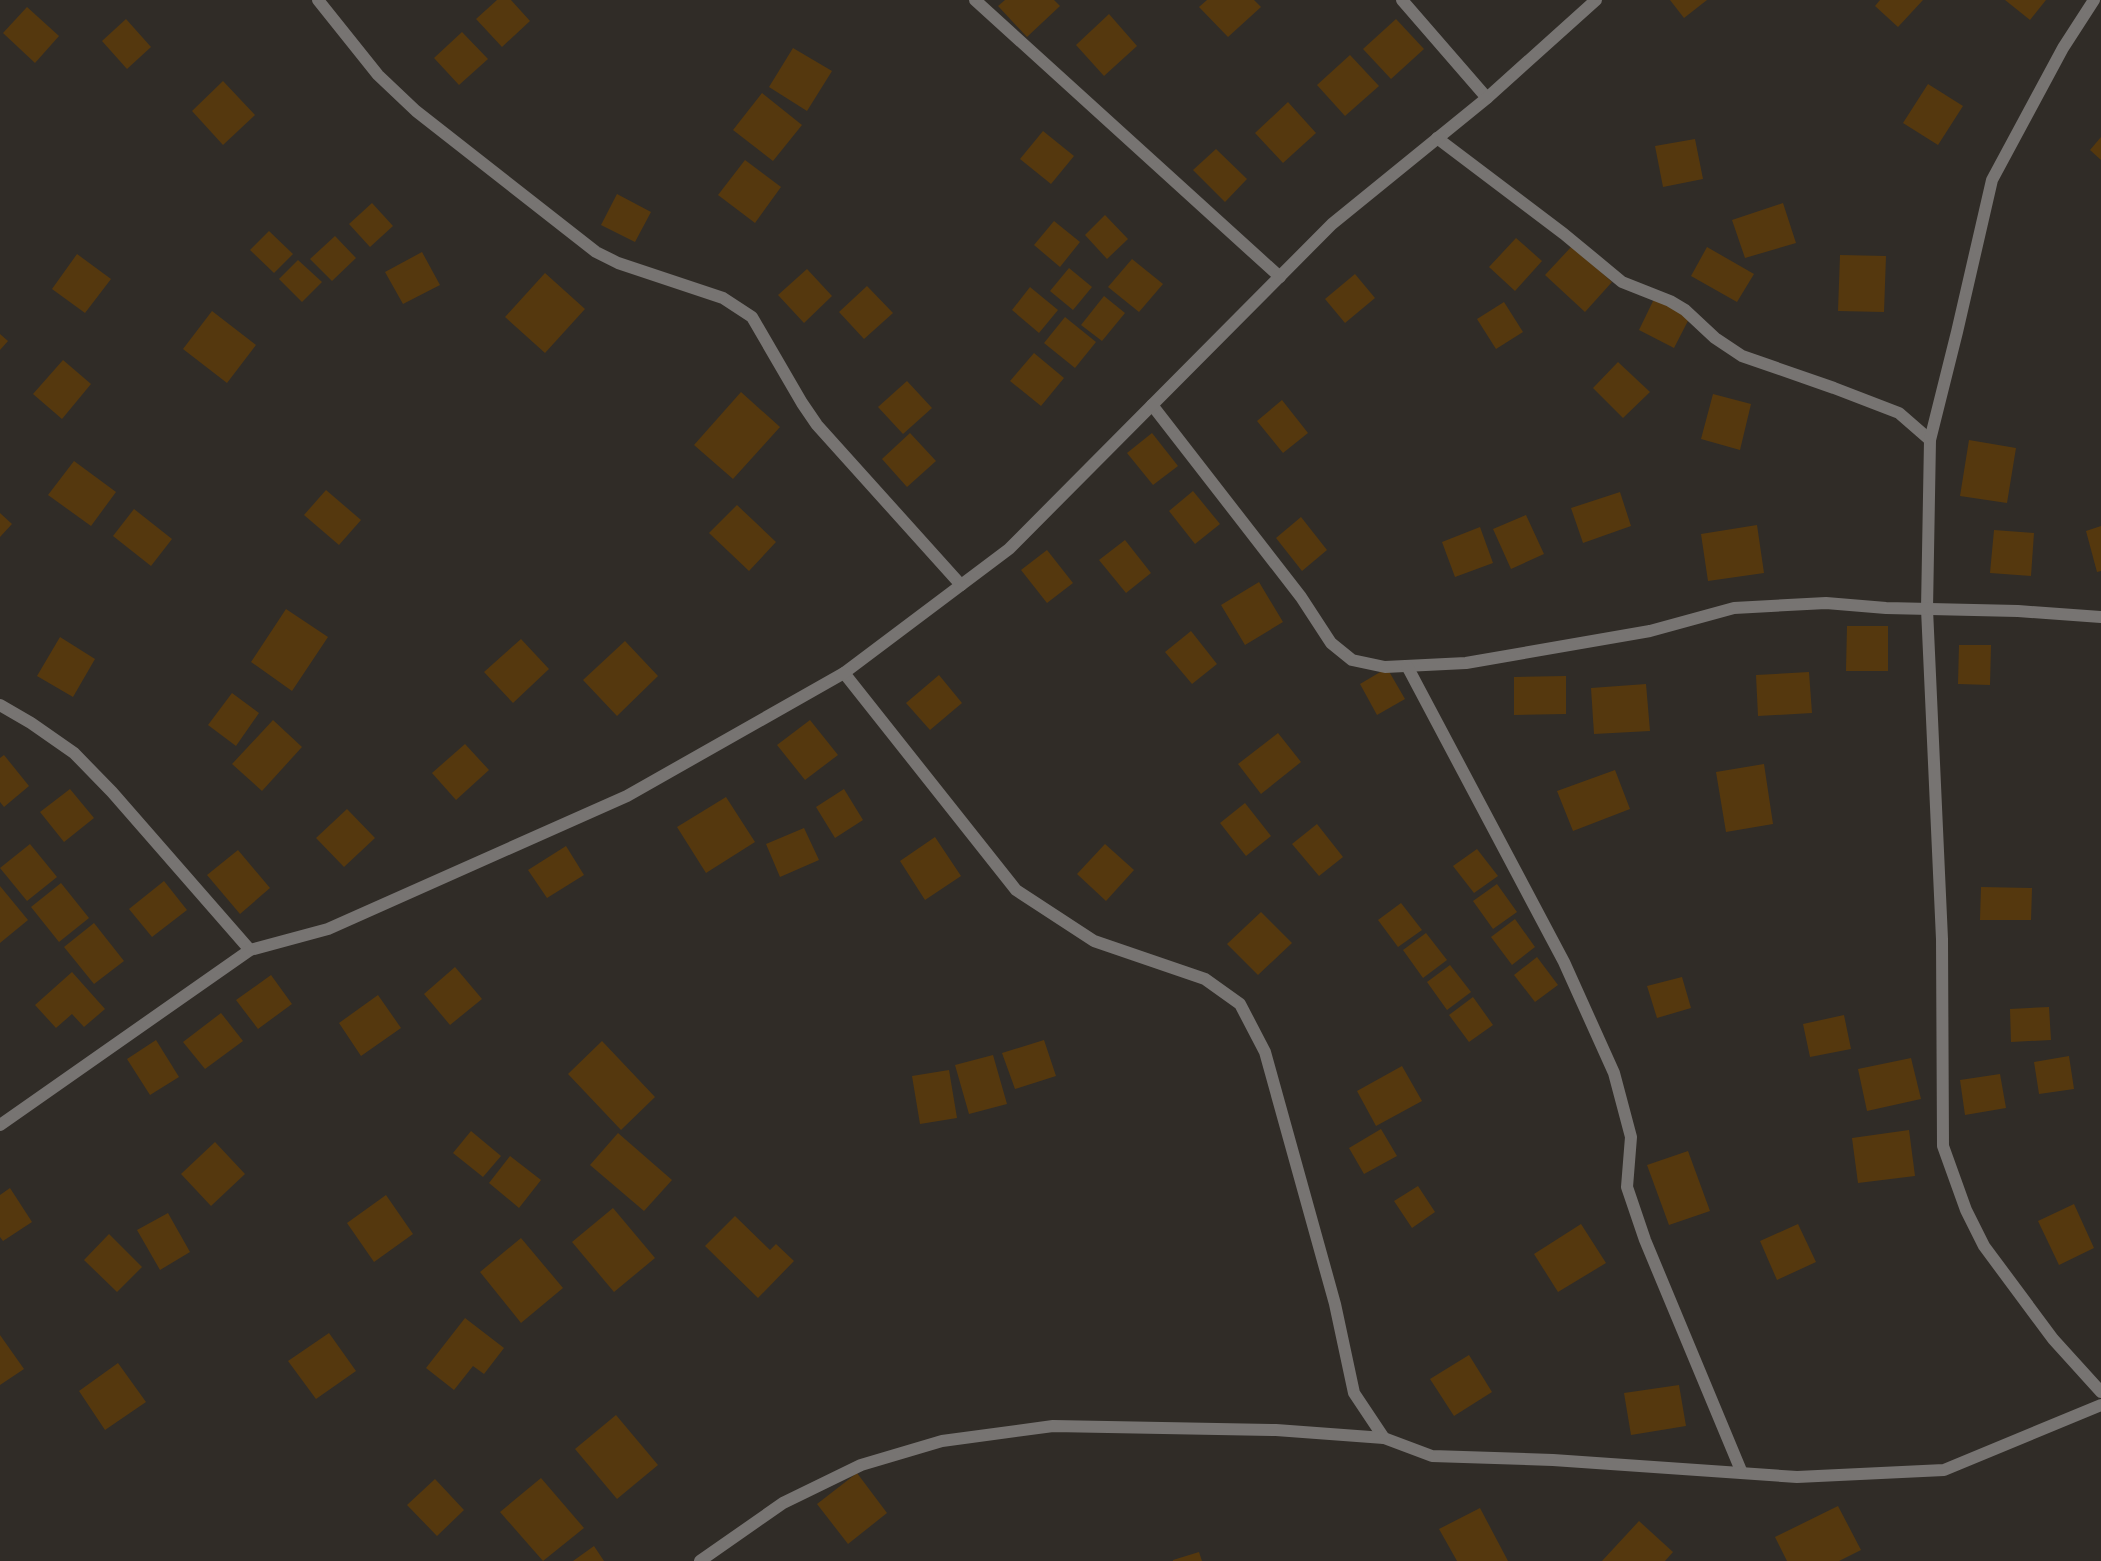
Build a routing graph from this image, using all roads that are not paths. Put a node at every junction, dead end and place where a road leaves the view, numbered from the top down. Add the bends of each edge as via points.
1 (318, 0) edge
2 (975, 0) edge
3 (1402, 0) edge
4 (1596, 0) edge
5 (2094, 0) edge
6 (1487, 98) junction
7 (1437, 138) junction
8 (1280, 277) junction
9 (1152, 405) junction
10 (1930, 440) junction
11 (961, 585) junction
12 (1927, 609) junction
13 (2101, 617) edge
14 (1407, 666) junction
15 (844, 673) junction
16 (0, 705) edge
17 (250, 950) junction
18 (0, 1125) edge
19 (2101, 1392) edge
20 (2101, 1405) edge
21 (1384, 1438) junction
22 (1742, 1473) junction
23 (700, 1561) edge

1 - 11 street via 378,75 416,111 596,252 723,298 753,317 817,425
2 - 8 street
3 - 6 street
4 - 6 street
5 - 10 street via 2063,48 1992,180
6 - 7 street
7 - 8 street via 1332,224
7 - 10 street via 1622,282 1677,306 1742,356 1899,413
8 - 9 street
9 - 11 street via 1009,549
9 - 14 street via 1301,597 1330,643 1352,660 1385,667
10 - 12 street
11 - 15 street
12 - 13 street
12 - 14 street via 1826,603 1734,608 1638,633 1466,663
12 - 19 street via 1942,939 1943,1146 1984,1246 2054,1339
14 - 22 street via 1564,962 1614,1073 1631,1137 1627,1186 1645,1240
15 - 17 street via 627,796 328,929
15 - 21 street via 1016,890 1094,941 1205,979 1240,1004 1265,1052 1335,1304 1354,1393
16 - 17 street via 74,753
17 - 18 street
20 - 22 street via 1944,1470 1797,1477
21 - 22 street via 1432,1456
21 - 23 street via 1276,1430 1053,1426 942,1441 861,1465 783,1503

